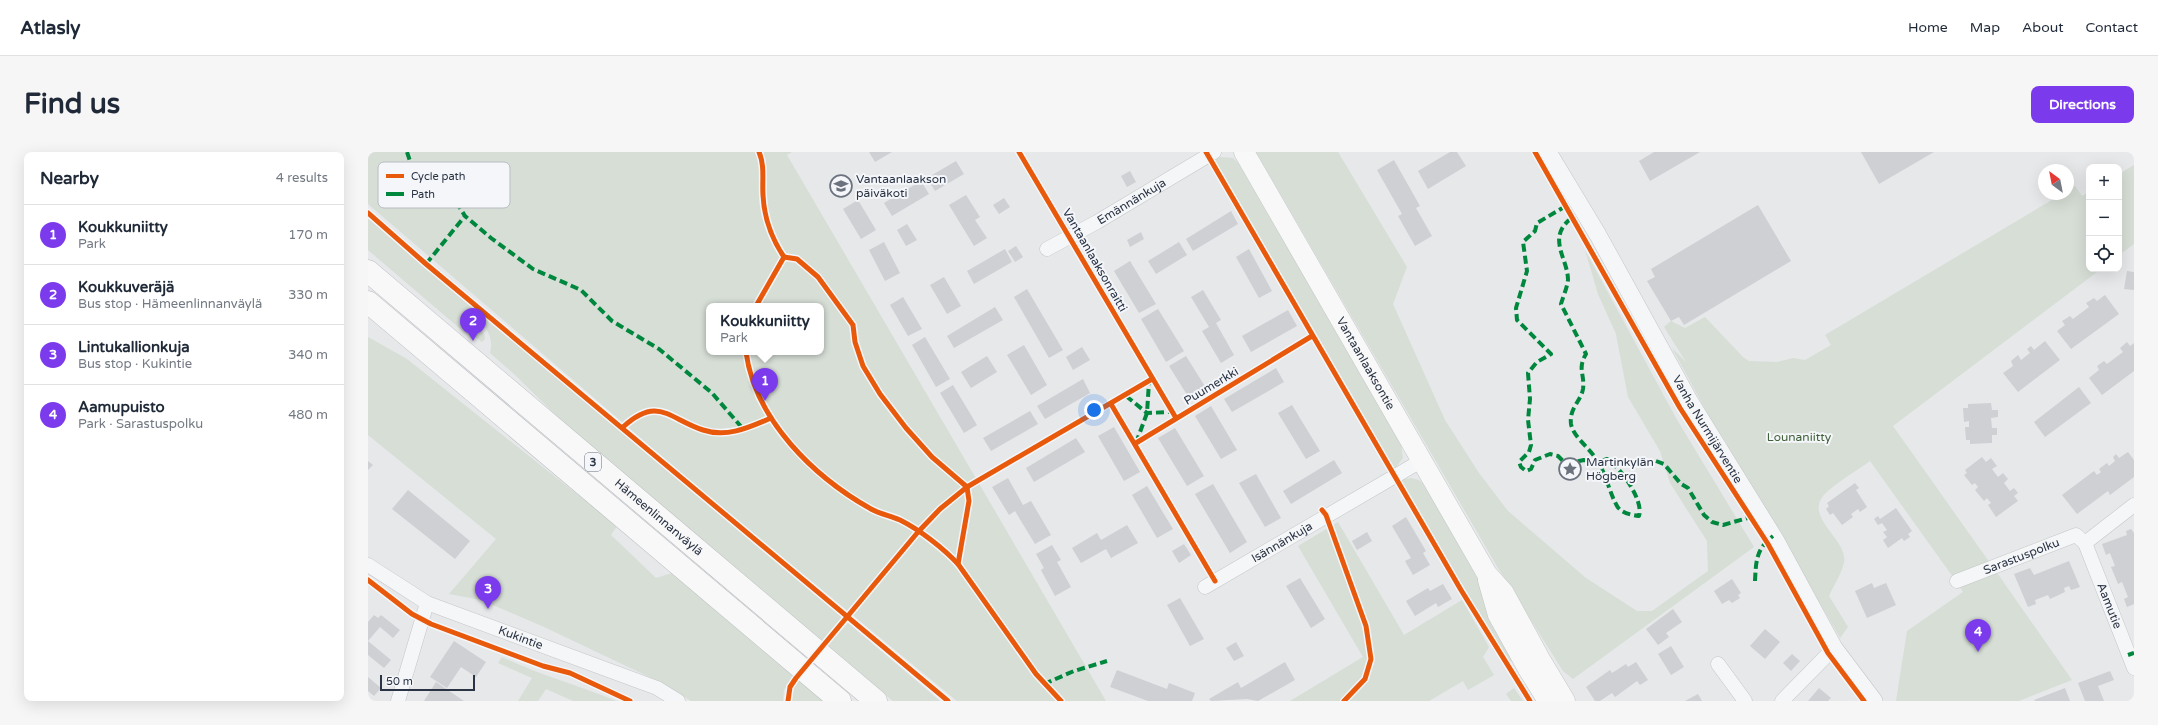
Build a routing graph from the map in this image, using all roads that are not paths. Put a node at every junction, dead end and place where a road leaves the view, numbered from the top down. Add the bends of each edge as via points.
1 (1214, 152) edge
2 (1244, 152) edge
3 (1548, 152) edge
4 (1047, 249) dead end
5 (368, 272) edge
6 (368, 302) edge
7 (1421, 461) junction
8 (2134, 505) edge
9 (2085, 543) junction
10 (368, 565) edge
11 (1486, 574) junction
12 (1956, 581) dead end
13 (1205, 587) dead end
14 (427, 603) junction
15 (1834, 648) junction
16 (1718, 664) dead end
17 (2134, 668) edge
18 (398, 701) edge
19 (678, 701) edge
20 (840, 701) edge
21 (876, 701) edge
22 (1548, 701) edge
23 (1565, 701) edge
24 (1745, 701) edge
25 (1782, 701) edge
26 (1874, 701) edge

1 - 4 street, Emännänkuja
2 - 7 main road, Vantaanlaaksontie
3 - 15 street, Vanha Nurmijärventie via 1598,235 1690,402 1776,541
5 - 21 highway, Hämeenlinnanväylä / 3
6 - 20 highway, Hämeenlinnanväylä / 3
7 - 11 main road, Vantaanlaaksontie
7 - 13 street, Isännänkuja
8 - 9 street
9 - 12 street, Sarastuspolku via 2076,535
9 - 17 street, Aamutie
10 - 14 street, Kukintie
11 - 22 main road, Vantaanlaaksontie via 1498,615
11 - 23 main road, Vantaanlaaksontie via 1504,593
14 - 18 street
14 - 19 street, Kukintie via 657,688
15 - 25 street
15 - 26 street, Vanha Nurmijärventie
16 - 24 street

